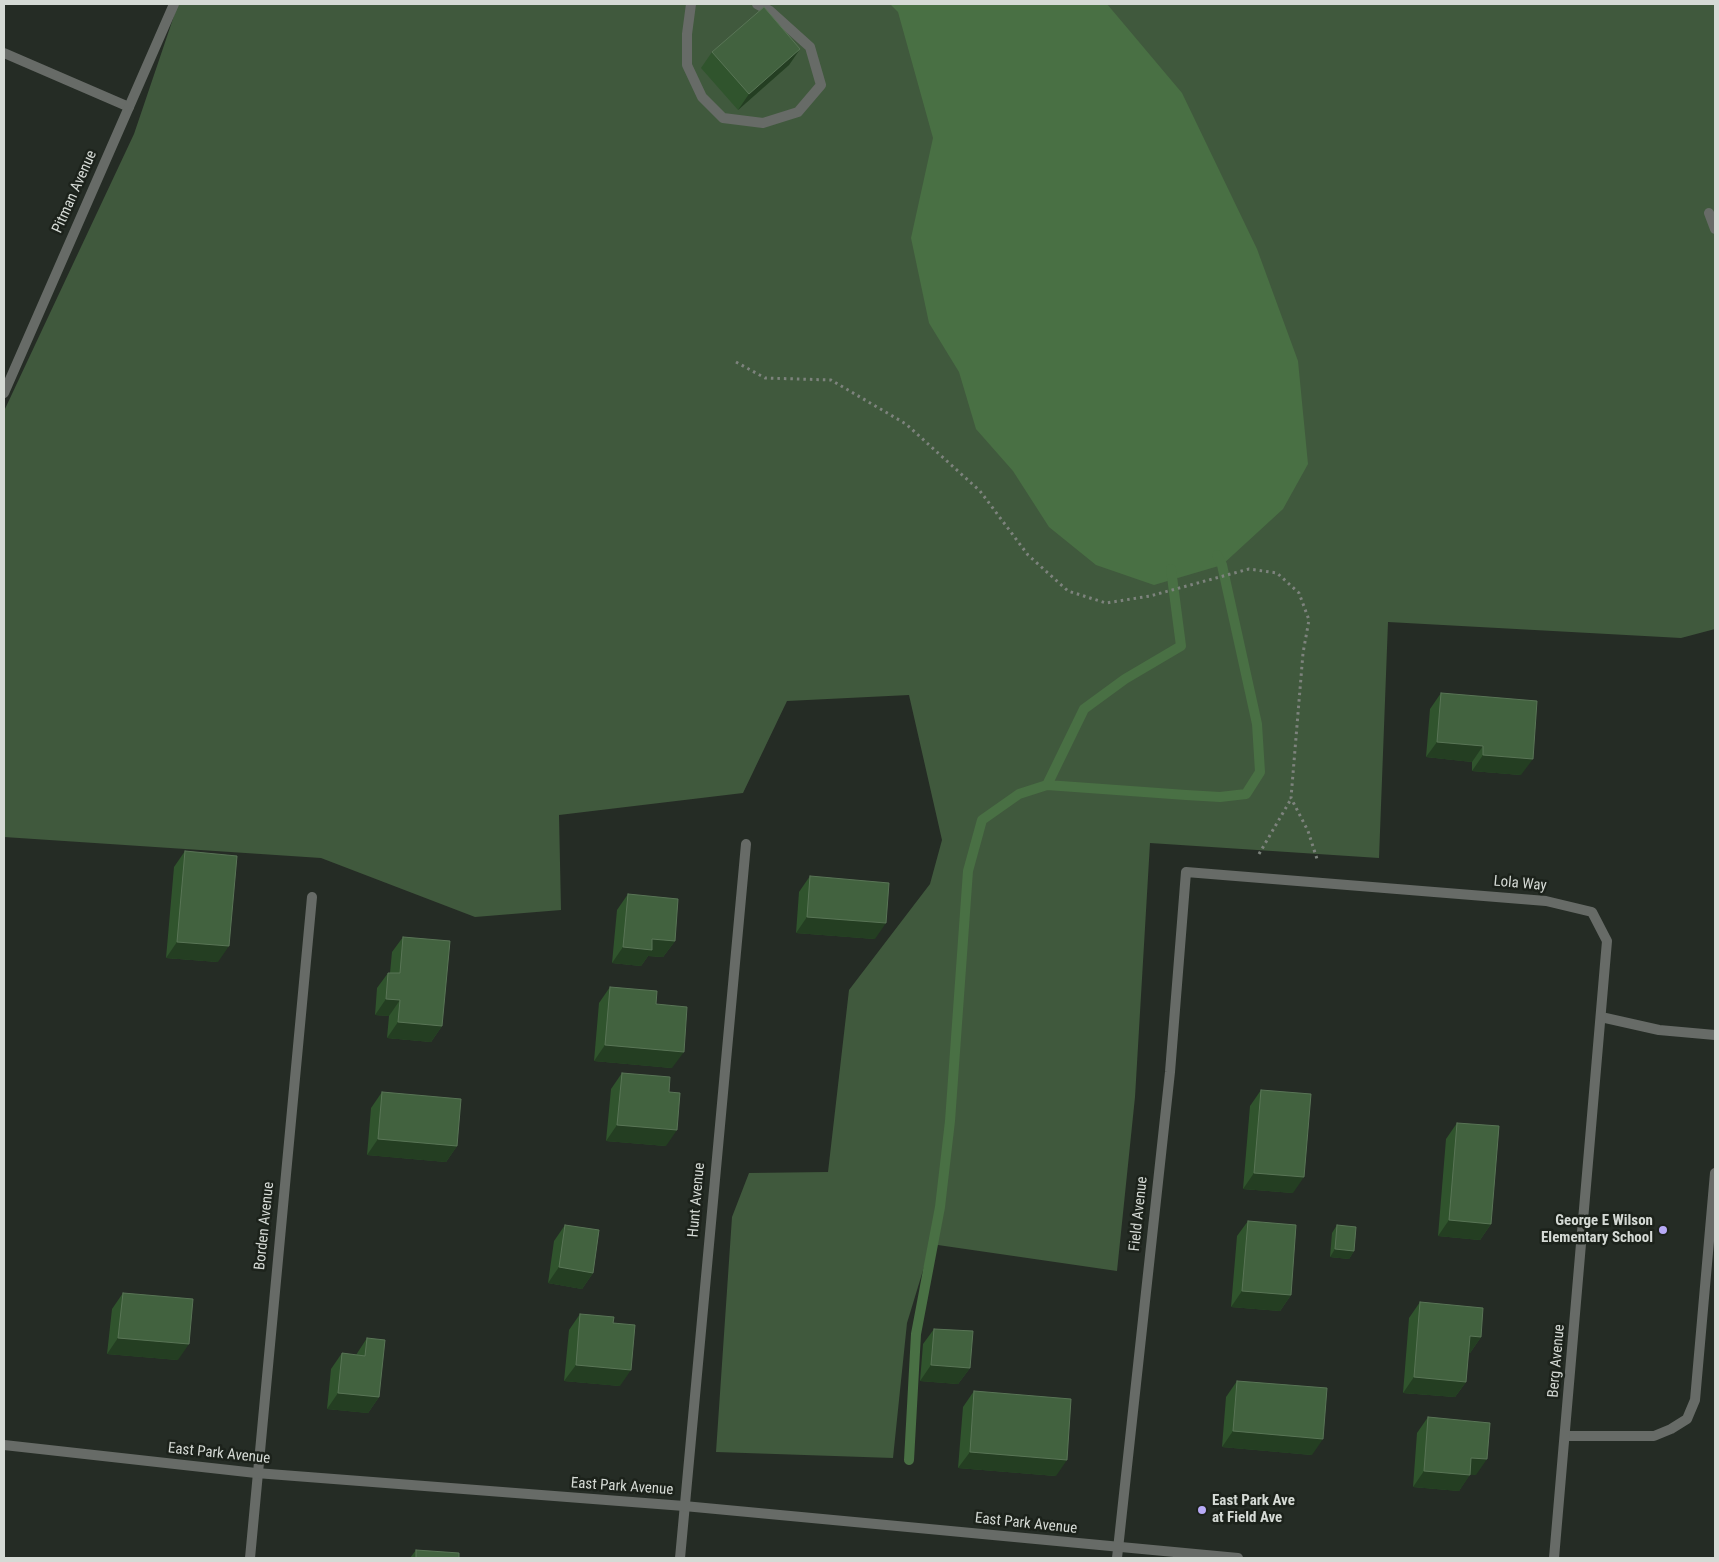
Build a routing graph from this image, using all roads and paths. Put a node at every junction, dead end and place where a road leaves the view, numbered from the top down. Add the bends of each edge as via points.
1 (174, 4) edge
2 (691, 4) edge
3 (756, 4) edge
4 (4, 52) edge
5 (129, 108) junction
6 (1709, 213) dead end
7 (1715, 229) edge
8 (736, 362) dead end
9 (4, 393) edge
10 (1291, 798) junction
11 (746, 844) dead end
12 (1186, 872) joint
13 (1246, 877) junction
14 (1325, 883) junction
15 (312, 897) dead end
16 (1600, 1016) junction
17 (1715, 1035) edge
18 (1589, 1166) joint
19 (1715, 1173) edge
20 (1565, 1436) junction
21 (4, 1445) edge
22 (256, 1473) junction
23 (684, 1506) junction
24 (1118, 1553) edge
25 (250, 1558) edge
26 (680, 1558) edge
27 (1238, 1558) edge
28 (1554, 1558) edge

1 - 5 street, Pitman Avenue
2 - 3 street via 686,34 687,65 702,97 723,118 763,123 798,112 821,85 810,47 770,11
4 - 5 street
5 - 9 street, Pitman Avenue
6 - 7 street
8 - 10 path via 765,378 831,380 906,424 980,491 1028,555 1068,591 1106,603 1150,596 1249,569 1277,573 1299,593 1310,620 1303,653
10 - 13 path
10 - 14 path via 1308,831
11 - 23 street, Hunt Avenue
12 - 13 street, Lola Way
12 - 24 street, Field Avenue via 1170,1072
13 - 14 street, Lola Way
14 - 16 street, Lola Way via 1546,901 1592,912 1607,941
15 - 22 street, Borden Avenue
16 - 17 street via 1659,1030
16 - 18 street, Lola Way
18 - 20 street, Berg Avenue
19 - 20 street via 1695,1400 1687,1419 1654,1436
20 - 28 street, Berg Avenue
21 - 22 street, East Park Avenue
22 - 23 street, East Park Avenue
22 - 25 street, Borden Avenue
23 - 24 street, East Park Avenue
23 - 26 street, Hunt Avenue
24 - 27 street, East Park Avenue

